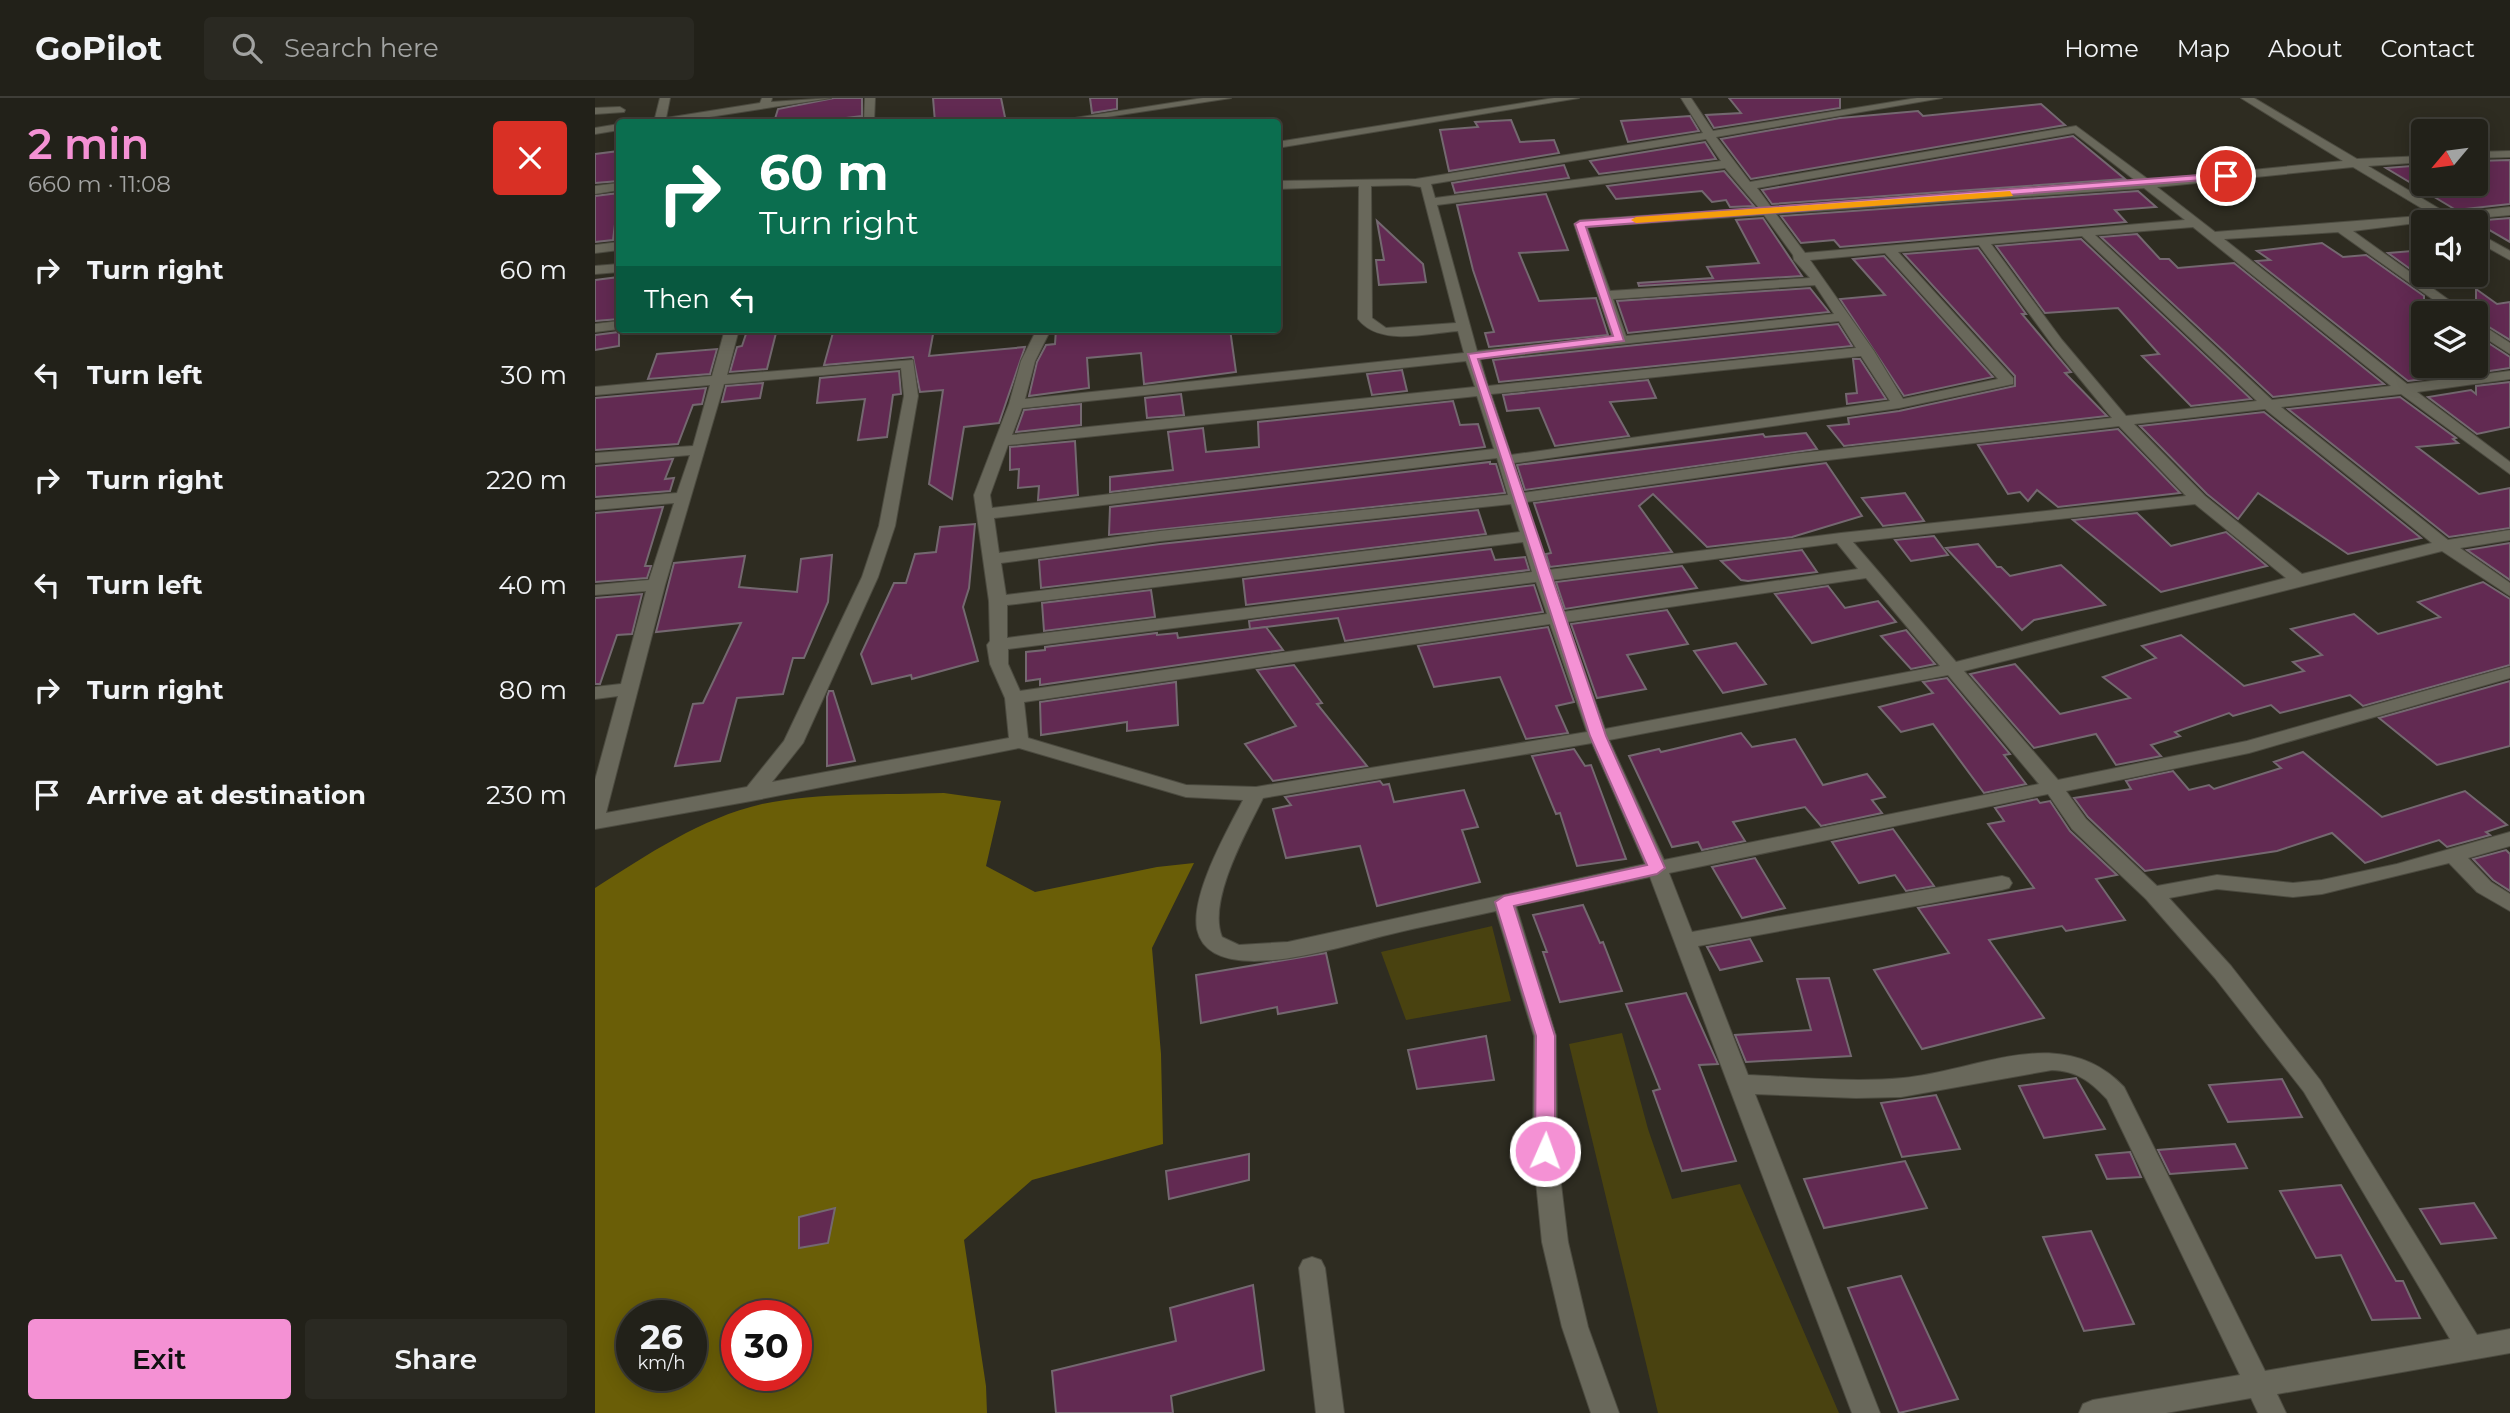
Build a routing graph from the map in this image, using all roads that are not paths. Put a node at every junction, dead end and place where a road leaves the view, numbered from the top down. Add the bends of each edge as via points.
1 (665, 98) edge
2 (826, 98) edge
3 (870, 98) edge
4 (1139, 98) edge
5 (1226, 98) edge
6 (1574, 98) edge
7 (1686, 98) edge
8 (1937, 98) edge
9 (2246, 98) edge
10 (766, 102) edge
11 (620, 110) dead end
12 (1142, 110) junction
13 (595, 111) edge
14 (660, 119) edge
15 (675, 119) edge
16 (869, 119) edge
17 (1076, 119) edge
18 (1146, 119) edge
19 (616, 128) edge
20 (595, 131) edge
21 (1709, 135) junction
22 (1281, 144) edge
23 (2510, 154) edge
24 (2489, 155) edge
25 (2411, 160) edge
26 (2355, 163) junction
27 (1728, 164) junction
28 (1420, 182) junction
29 (1365, 183) junction
30 (2149, 184) junction
31 (1281, 186) edge
32 (616, 187) edge
33 (595, 190) edge
34 (1432, 202) junction
35 (1766, 210) junction
36 (2432, 210) edge
37 (2510, 211) edge
38 (2488, 215) edge
39 (2196, 223) junction
40 (2411, 224) edge
41 (2341, 228) junction
42 (2083, 231) junction
43 (2213, 236) junction
44 (1982, 241) junction
45 (2488, 243) edge
46 (616, 246) edge
47 (595, 249) edge
48 (1888, 249) junction
49 (2510, 256) edge
50 (1798, 257) junction
51 (616, 268) edge
52 (595, 270) edge
53 (1819, 281) junction
54 (1607, 295) junction
55 (2443, 301) edge
56 (1842, 317) junction
57 (616, 325) edge
58 (1464, 326) junction
59 (595, 328) edge
60 (731, 333) edge
61 (1042, 333) edge
62 (2488, 333) edge
63 (1620, 339) junction
64 (2510, 349) edge
65 (1867, 351) junction
66 (1472, 357) junction
67 (2510, 375) edge
68 (720, 378) junction
69 (2403, 389) junction
70 (1483, 390) junction
71 (595, 391) edge
72 (1016, 404) junction
73 (1899, 404) junction
74 (2269, 405) junction
75 (2125, 422) junction
76 (1001, 441) junction
77 (699, 450) junction
78 (1504, 457) junction
79 (595, 458) edge
80 (2510, 468) edge
81 (685, 497) junction
82 (1517, 499) junction
83 (2199, 499) junction
84 (595, 505) edge
85 (985, 513) junction
86 (2510, 535) edge
87 (1530, 536) junction
88 (1841, 538) junction
89 (2445, 545) junction
90 (991, 559) junction
91 (1870, 572) junction
92 (1542, 576) junction
93 (2299, 580) junction
94 (656, 585) junction
95 (595, 590) edge
96 (2510, 591) edge
97 (998, 601) junction
98 (1557, 619) junction
99 (996, 645) junction
100 (1952, 668) junction
101 (2510, 672) edge
102 (629, 689) junction
103 (595, 693) edge
104 (1014, 698) junction
105 (1598, 736) junction
106 (1019, 742) junction
107 (2053, 787) junction
108 (1256, 793) junction
109 (751, 795) junction
110 (595, 819) edge
111 (2510, 839) edge
112 (2453, 855) junction
113 (1657, 868) junction
114 (2003, 883) dead end
115 (2153, 894) junction
116 (1504, 902) junction
117 (2510, 904) edge
118 (1685, 941) junction
119 (1742, 1084) junction
120 (1312, 1268) dead end
121 (2510, 1341) edge
122 (2470, 1348) junction
123 (2258, 1385) junction
124 (1330, 1413) edge
125 (1605, 1413) edge
126 (1866, 1413) edge
127 (2093, 1413) edge
128 (2272, 1413) edge

1 - 14 street
2 - 10 street
3 - 16 street
4 - 12 street
5 - 12 street
6 - 22 street
7 - 21 street
8 - 21 street
9 - 26 street
10 - 15 street
11 - 13 street
12 - 17 street
12 - 18 street
19 - 20 street
21 - 27 street
21 - 28 street
23 - 24 street
25 - 26 street
26 - 30 street
26 - 36 street
27 - 34 street
27 - 35 street
28 - 29 street
28 - 34 street via 1426,185
29 - 31 street
29 - 58 street via 1365,319 1373,328 1385,331
30 - 35 street
30 - 35 street via 2076,129 1749,186
30 - 39 street
32 - 33 street
34 - 58 street
35 - 50 street
35 - 54 street via 1580,224
37 - 38 street
39 - 42 street
39 - 43 street
40 - 41 street
41 - 43 street
41 - 55 street
42 - 44 street
42 - 74 street
43 - 69 street
44 - 48 street
44 - 75 street via 2056,344
45 - 49 street
46 - 47 street
48 - 50 street
48 - 73 street via 2008,382
50 - 53 street
51 - 52 street
53 - 54 street
53 - 56 street
54 - 63 street
56 - 63 street
56 - 65 street
57 - 59 street
58 - 66 street
60 - 68 street
61 - 72 street via 1028,361
62 - 64 street
63 - 66 street
65 - 70 street
65 - 73 street
66 - 70 street
66 - 72 street
67 - 69 street
68 - 71 street
68 - 77 street
68 - 109 street via 908,363 911,396 887,526 870,577 793,743
69 - 74 street
69 - 80 street
70 - 76 street
70 - 78 street
72 - 76 street
73 - 78 street
74 - 75 street
74 - 89 street
75 - 82 street via 1794,459
75 - 83 street
76 - 85 street via 982,495
77 - 79 street
77 - 81 street
78 - 82 street
78 - 85 street
81 - 84 street
81 - 94 street
82 - 87 street
82 - 90 street
83 - 88 street
83 - 93 street
85 - 90 street
86 - 89 street
87 - 92 street
87 - 97 street
88 - 91 street
88 - 92 street
89 - 93 street
89 - 96 street
90 - 97 street
91 - 98 street
91 - 100 street
92 - 98 street
92 - 99 street
93 - 100 street
94 - 95 street
94 - 102 street
97 - 99 street
98 - 104 street
98 - 105 street
99 - 104 street
100 - 105 street
100 - 107 street
101 - 107 street via 2249,747
102 - 103 street
102 - 110 street
104 - 106 street
105 - 108 street
105 - 113 street
106 - 108 street via 1186,791
106 - 109 street
107 - 113 street
107 - 115 street via 2079,824
108 - 116 street via 1226,852 1209,909 1206,930 1213,942 1228,951 1272,951
109 - 110 street
111 - 112 street
112 - 115 street via 2322,887 2293,890 2217,882
112 - 117 street via 2484,887
113 - 116 street
113 - 118 street
114 - 118 street
115 - 122 street via 2223,972 2312,1086
116 - 125 street via 1545,1036 1545,1151 1555,1242 1575,1327
118 - 119 street
119 - 123 street via 1866,1091 2034,1064 2083,1066 2116,1093
119 - 126 street
120 - 124 street
121 - 122 street
122 - 123 street
123 - 127 street
123 - 128 street

